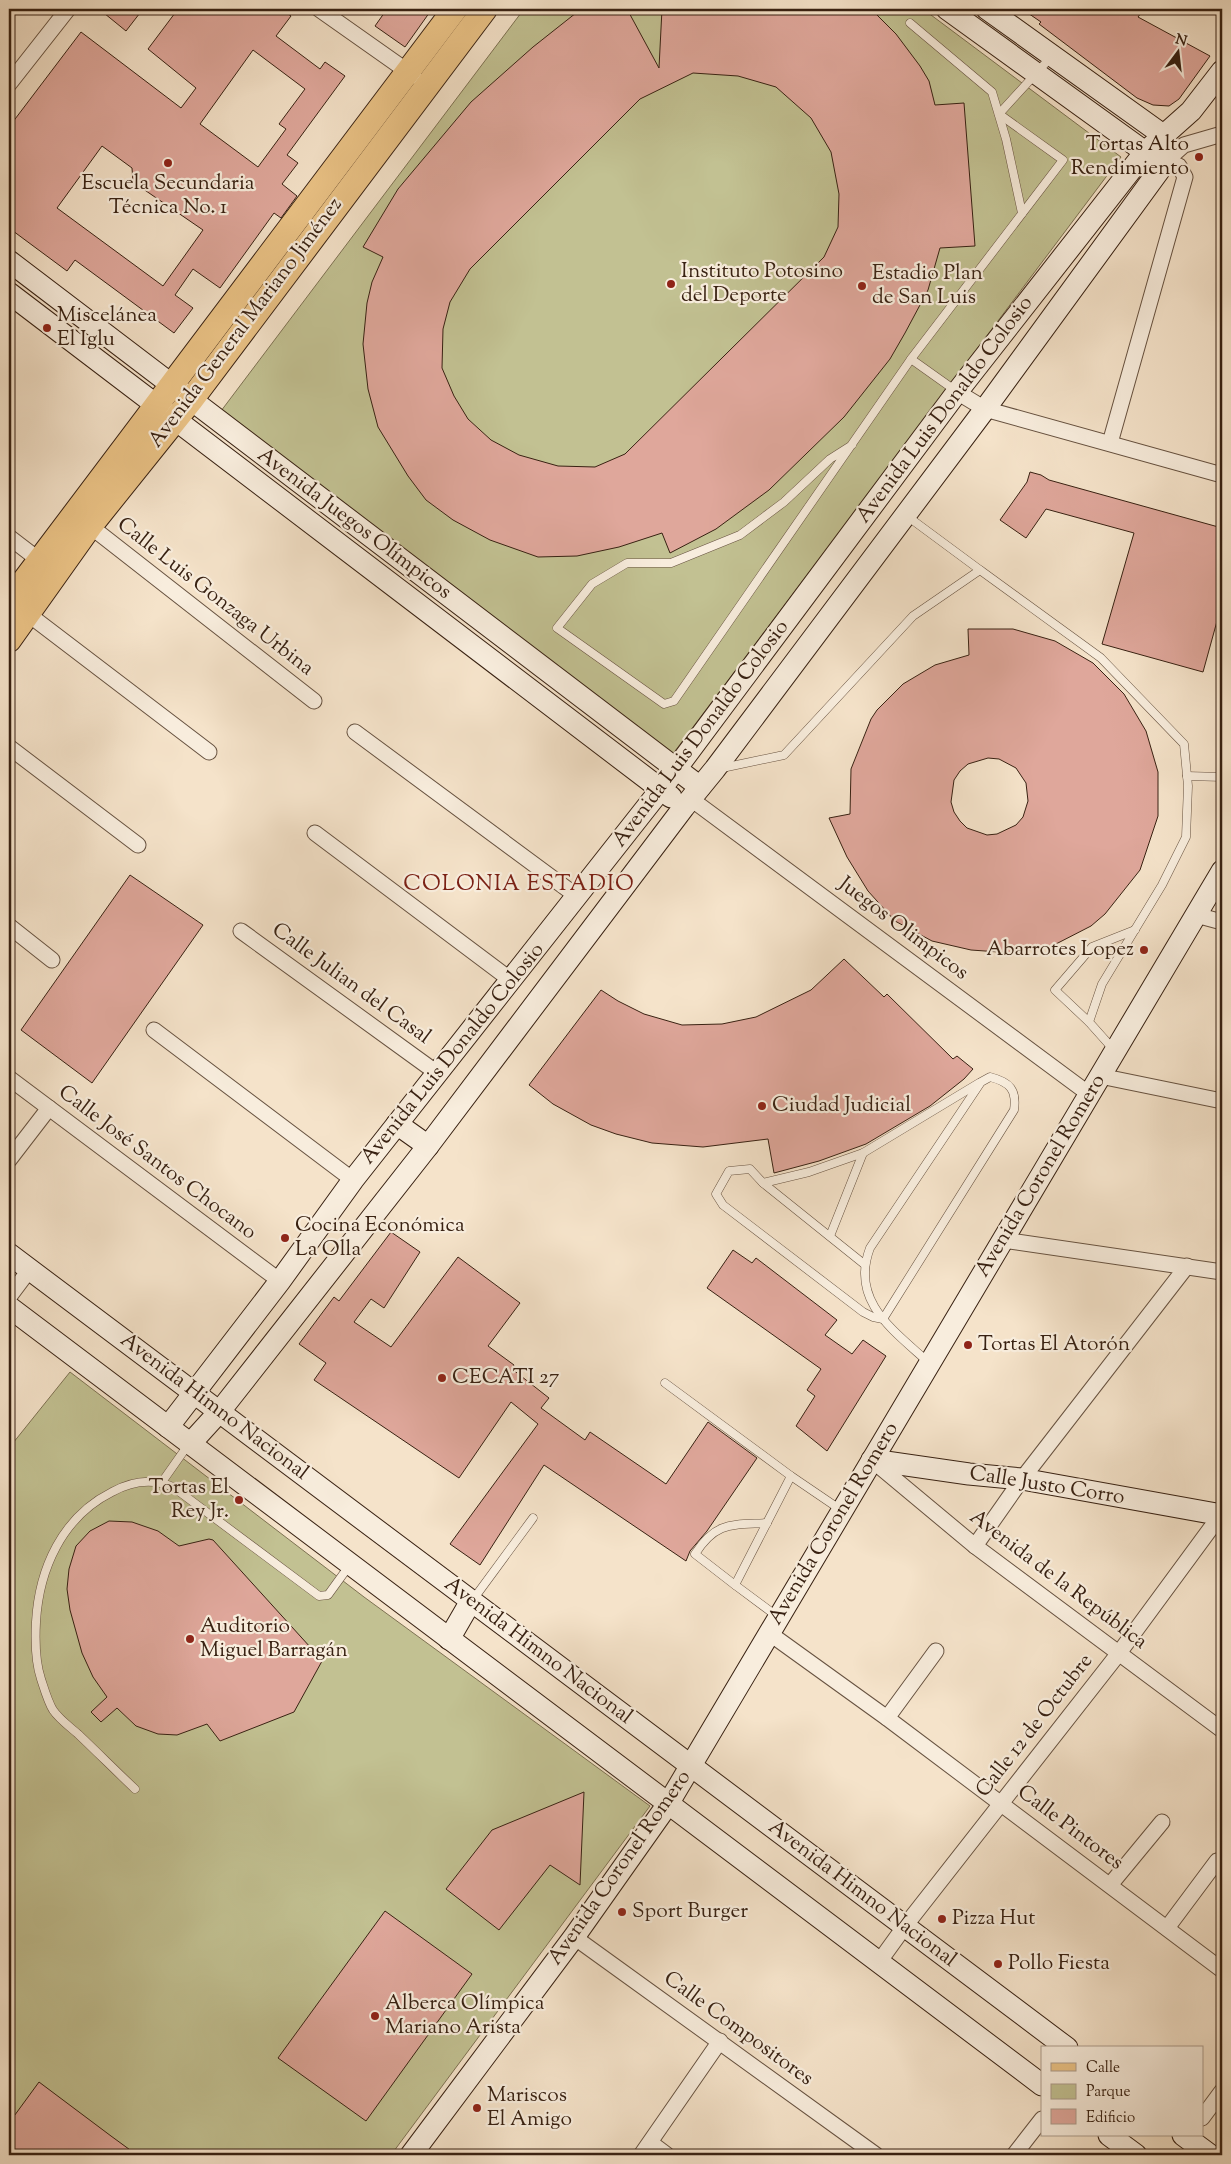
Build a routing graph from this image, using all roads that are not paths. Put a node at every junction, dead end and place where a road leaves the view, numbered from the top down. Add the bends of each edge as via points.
1 (68, 9) edge
2 (319, 9) edge
3 (455, 9) edge
4 (485, 9) edge
5 (947, 9) edge
6 (988, 9) edge
7 (910, 23) dead end
8 (1052, 55) junction
9 (1222, 71) edge
10 (1035, 74) junction
11 (417, 78) junction
12 (9, 84) edge
13 (999, 114) junction
14 (1222, 134) edge
15 (1163, 135) junction
16 (1145, 152) junction
17 (1166, 160) junction
18 (1022, 213) junction
19 (9, 261) edge
20 (9, 294) edge
21 (911, 359) junction
22 (171, 385) junction
23 (957, 392) junction
24 (191, 400) junction
25 (985, 409) junction
26 (165, 412) junction
27 (1110, 443) junction
28 (852, 445) junction
29 (1222, 475) edge
30 (905, 515) junction
31 (90, 526) junction
32 (9, 537) edge
33 (39, 560) junction
34 (824, 570) junction
35 (980, 570) junction
36 (850, 589) junction
37 (18, 608) edge
38 (9, 640) edge
39 (314, 701) dead end
40 (355, 732) dead end
41 (9, 747) edge
42 (210, 752) dead end
43 (676, 769) junction
44 (715, 769) junction
45 (1187, 776) junction
46 (1222, 778) edge
47 (661, 789) junction
48 (692, 798) junction
49 (315, 833) dead end
50 (138, 845) dead end
51 (1222, 871) edge
52 (578, 897) junction
53 (1196, 915) junction
54 (1222, 922) edge
55 (9, 926) edge
56 (1135, 930) junction
57 (241, 931) dead end
58 (52, 960) dead end
59 (512, 981) junction
60 (1089, 1022) junction
61 (154, 1030) dead end
62 (1115, 1051) junction
63 (437, 1073) junction
64 (1100, 1076) junction
65 (12, 1081) edge
66 (981, 1082) junction
67 (1089, 1094) junction
68 (1222, 1101) edge
69 (54, 1113) junction
70 (396, 1124) junction
71 (428, 1146) junction
72 (863, 1153) junction
73 (9, 1160) edge
74 (353, 1180) junction
75 (763, 1183) junction
76 (830, 1236) junction
77 (1002, 1240) junction
78 (9, 1254) edge
79 (864, 1264) junction
80 (1187, 1266) junction
81 (30, 1269) junction
82 (1222, 1272) edge
83 (280, 1281) junction
84 (9, 1298) edge
85 (9, 1308) edge
86 (882, 1319) junction
87 (929, 1363) junction
88 (665, 1383) dead end
89 (195, 1394) junction
90 (220, 1411) junction
91 (168, 1427) junction
92 (190, 1444) junction
93 (872, 1460) junction
94 (792, 1476) junction
95 (1022, 1479) junction
96 (162, 1482) junction
97 (842, 1510) junction
98 (1222, 1514) edge
99 (533, 1518) dead end
100 (768, 1522) junction
101 (975, 1546) junction
102 (351, 1565) junction
103 (735, 1584) junction
104 (472, 1601) junction
105 (774, 1625) junction
106 (449, 1639) junction
107 (936, 1651) dead end
108 (1119, 1653) junction
109 (887, 1718) junction
110 (1222, 1730) edge
111 (690, 1765) junction
112 (135, 1789) dead end
113 (1001, 1803) junction
114 (668, 1804) junction
115 (1162, 1822) dead end
116 (1217, 1861) dead end
117 (1110, 1885) junction
118 (905, 1926) junction
119 (1166, 1928) junction
120 (574, 1937) junction
121 (879, 1962) junction
122 (1222, 1970) edge
123 (720, 2041) junction
124 (1064, 2046) edge
125 (1041, 2084) edge
126 (1222, 2091) edge
127 (1204, 2115) edge
128 (1041, 2120) edge
129 (1110, 2136) edge
130 (1187, 2136) edge
131 (646, 2149) edge
132 (410, 2155) edge
133 (667, 2155) edge
134 (876, 2155) edge
135 (1014, 2155) edge
136 (1136, 2155) edge
137 (1210, 2155) edge

1 - 12 street
2 - 11 street
3 - 11 main road, Avenida General Mariano Jiménez
4 - 11 main road, Avenida General Mariano Jiménez
5 - 10 street
6 - 8 street
7 - 13 lane via 992,92
8 - 10 lane
8 - 15 street
9 - 15 street, Avenida Luis Donaldo Colosio via 1191,111
10 - 13 lane
10 - 16 street
11 - 22 main road, Avenida General Mariano Jiménez
11 - 24 main road, Avenida General Mariano Jiménez
13 - 18 lane
13 - 18 lane via 1063,160
14 - 17 street via 1184,145
15 - 16 street, Avenida Luis Donaldo Colosio
15 - 17 street
16 - 17 street
16 - 23 street, Avenida Luis Donaldo Colosio
17 - 25 street, Avenida Luis Donaldo Colosio
17 - 27 street via 1179,166 1185,177
18 - 21 lane
19 - 22 street, Avenida Juegos Olímpicos
20 - 26 street, Avenida Juegos Olímpicos
21 - 23 lane
21 - 28 lane
22 - 24 street, Avenida Juegos Olímpicos
22 - 26 main road, Avenida General Mariano Jiménez
23 - 25 street
23 - 34 street, Avenida Luis Donaldo Colosio
24 - 26 main road, Avenida General Mariano Jiménez
24 - 43 street, Avenida Juegos Olímpicos
25 - 27 street
25 - 30 street, Avenida Luis Donaldo Colosio
26 - 31 main road, Avenida General Mariano Jiménez
26 - 33 main road, Avenida General Mariano Jiménez
26 - 47 street, Avenida Juegos Olímpicos
27 - 29 street
28 - 28 lane via 674,701 664,704 557,628 592,584 627,563 671,564 740,535 784,502 830,459
30 - 35 lane
30 - 36 street, Avenida Luis Donaldo Colosio
31 - 37 main road, Avenida General Mariano Jiménez
31 - 39 street, Calle Luis Gonzaga Urbina
32 - 33 street
33 - 37 main road, Avenida General Mariano Jiménez
34 - 36 street
34 - 43 street, Avenida Luis Donaldo Colosio
35 - 44 lane via 913,616 784,755
35 - 45 lane via 1101,658 1184,744
36 - 44 street, Avenida Luis Donaldo Colosio
37 - 38 main road, Avenida General Mariano Jiménez
37 - 42 street
40 - 52 street
41 - 50 street
43 - 47 street, Avenida Luis Donaldo Colosio
43 - 48 street, Avenida Juegos Olímpicos
44 - 48 street, Avenida Luis Donaldo Colosio
45 - 46 lane
45 - 56 lane via 1186,837
47 - 48 street, Avenida Juegos Olímpicos
47 - 52 street, Avenida Luis Donaldo Colosio
48 - 67 street, Juegos Olimpicos
48 - 71 street, Avenida Luis Donaldo Colosio
49 - 59 street
51 - 53 street, Avenida Coronel Romero
52 - 59 street, Avenida Luis Donaldo Colosio
53 - 54 street
53 - 62 street, Avenida Coronel Romero
55 - 58 street
56 - 60 lane via 1102,984
56 - 60 lane via 1092,947 1055,990
57 - 63 street, Calle Julian del Casal
59 - 63 street, Avenida Luis Donaldo Colosio
60 - 62 lane
61 - 74 street
62 - 64 street, Avenida Coronel Romero
63 - 70 street, Avenida Luis Donaldo Colosio
64 - 67 street, Avenida Coronel Romero
64 - 68 street
65 - 69 street, Calle José Santos Chocano
66 - 72 lane
66 - 79 lane via 870,1248
66 - 86 lane via 990,1077 1010,1087 1016,1097 1014,1110
67 - 77 street, Avenida Coronel Romero
69 - 73 street
69 - 83 street, Calle José Santos Chocano
70 - 71 street
70 - 74 street, Avenida Luis Donaldo Colosio
71 - 90 street, Avenida Luis Donaldo Colosio
72 - 75 lane
72 - 76 lane
74 - 83 street, Avenida Luis Donaldo Colosio
75 - 76 lane
75 - 86 lane via 750,1169 729,1171 716,1194 722,1205 863,1312
76 - 79 lane
77 - 80 street
77 - 87 street, Avenida Coronel Romero
78 - 81 street, Avenida Himno Nacional
79 - 86 lane via 865,1287
80 - 82 street
80 - 95 street
81 - 84 street
81 - 89 street, Avenida Himno Nacional
83 - 89 street, Avenida Luis Donaldo Colosio
85 - 91 street, Avenida Himno Nacional
86 - 87 lane
87 - 93 street, Avenida Coronel Romero
88 - 94 lane
89 - 90 street, Avenida Himno Nacional
89 - 91 street, Avenida Luis Donaldo Colosio
90 - 92 street, Avenida Luis Donaldo Colosio
90 - 104 street, Avenida Himno Nacional
91 - 92 street, Avenida Himno Nacional
92 - 96 lane
92 - 102 street, Avenida Himno Nacional
93 - 95 street, Calle Justo Corro
93 - 97 street, Avenida Coronel Romero
93 - 101 street, Avenida de la República
94 - 97 lane
94 - 100 lane
95 - 98 street, Calle Justo Corro
95 - 101 street
96 - 102 lane via 319,1596 328,1595
96 - 112 lane via 127,1484 100,1498 78,1516 62,1535 46,1565 37,1604 35,1642 40,1677 54,1710
97 - 105 street, Avenida Coronel Romero
98 - 108 street, Calle 12 de Octubre
99 - 104 lane
100 - 103 lane
100 - 103 lane via 725,1525 704,1539 695,1554
101 - 108 street, Avenida de la República
102 - 106 street, Avenida Himno Nacional
103 - 105 lane
104 - 106 street
104 - 111 street, Avenida Himno Nacional
105 - 109 street, Calle Pintores
105 - 111 street, Avenida Coronel Romero
106 - 114 street, Avenida Himno Nacional
107 - 109 street
108 - 110 street, Avenida de la República
108 - 113 street, Calle 12 de Octubre
109 - 113 street, Calle Pintores
111 - 114 street, Avenida Coronel Romero
111 - 118 street, Avenida Himno Nacional
113 - 117 street, Calle Pintores
113 - 118 street, Calle 12 de Octubre
114 - 120 street, Avenida Coronel Romero
114 - 121 street, Avenida Himno Nacional
115 - 117 street
116 - 119 street
117 - 119 street, Calle Pintores
118 - 121 street, Calle 12 de Octubre
118 - 124 street, Avenida Himno Nacional
119 - 122 street, Calle Pintores
120 - 123 street, Calle Compositores
120 - 132 street, Avenida Coronel Romero
121 - 125 street, Avenida Himno Nacional
123 - 131 street
123 - 134 street, Calle Compositores
126 - 127 street
128 - 135 street
129 - 136 street
130 - 137 street
131 - 133 street

